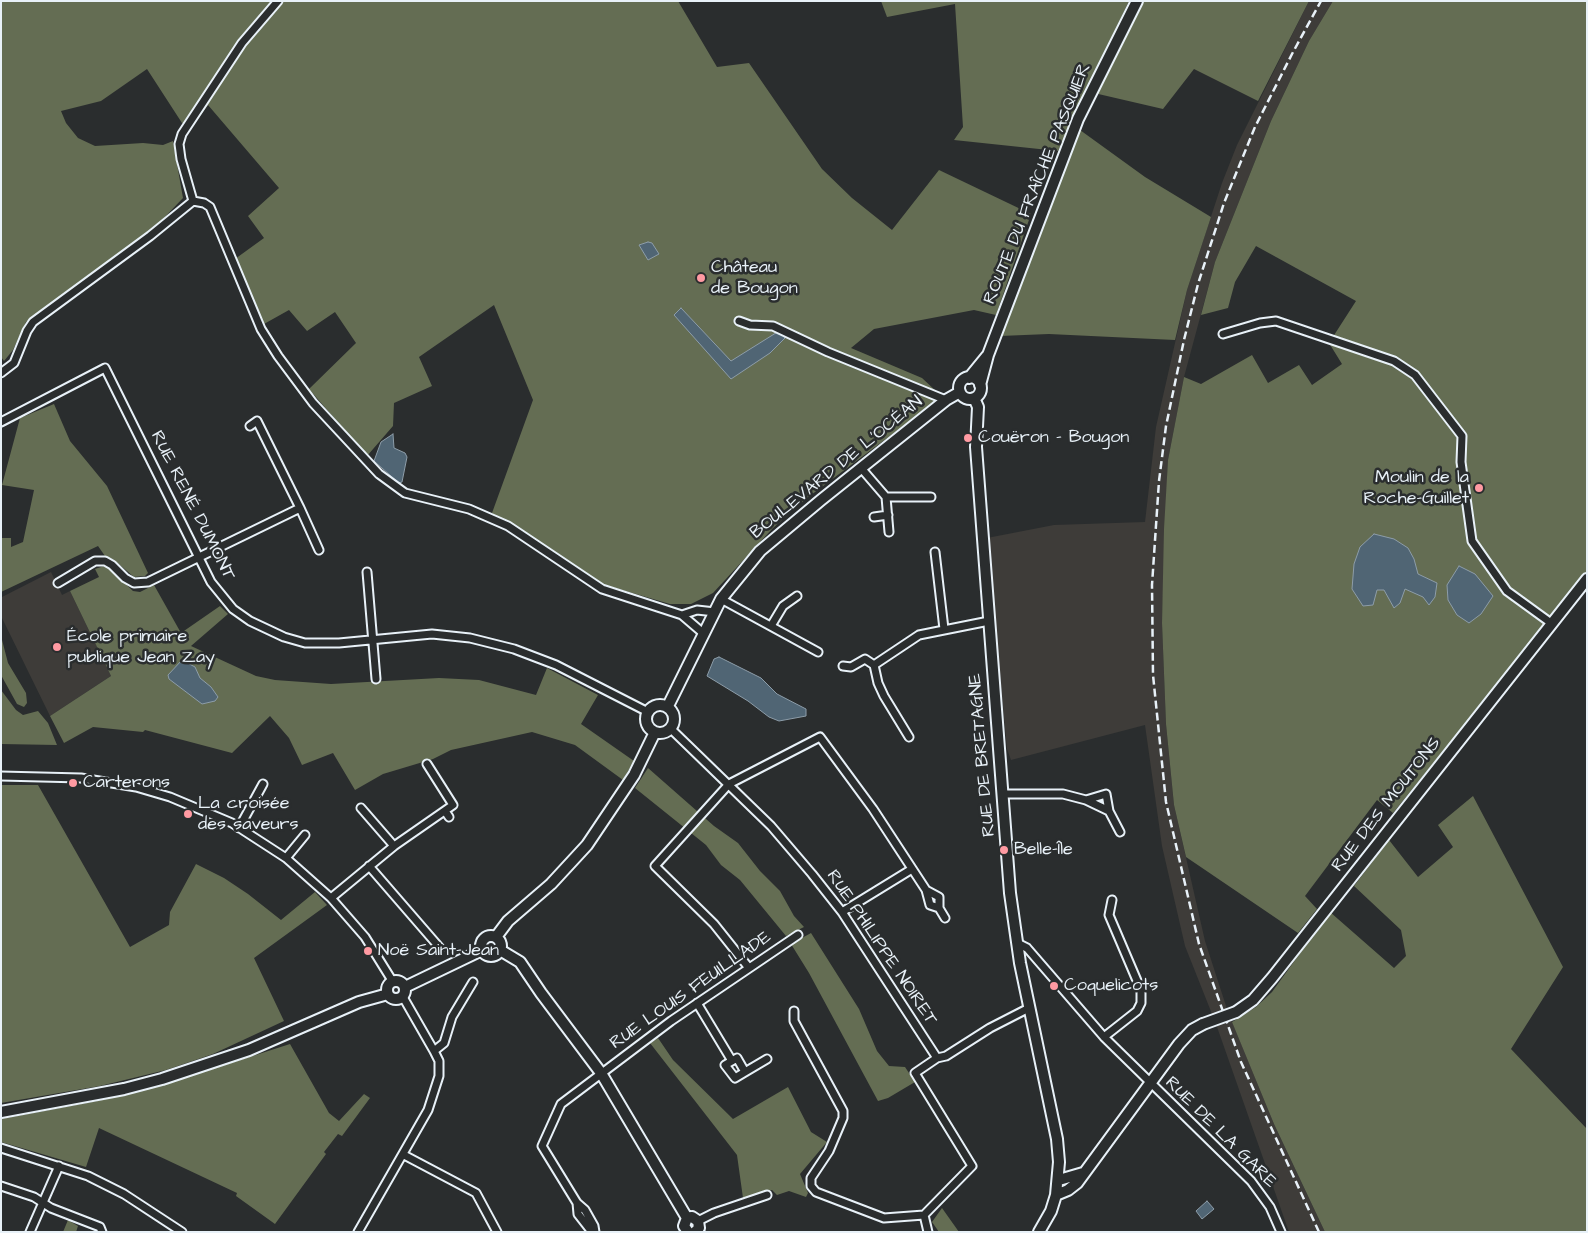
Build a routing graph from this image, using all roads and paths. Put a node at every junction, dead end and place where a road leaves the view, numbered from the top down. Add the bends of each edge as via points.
1 (278, 1) edge
2 (1137, 1) edge
3 (193, 201) junction
4 (739, 321) dead end
5 (1223, 334) dead end
6 (988, 355) junction
7 (1, 373) edge
8 (969, 378) junction
9 (980, 385) junction
10 (960, 392) junction
11 (974, 398) junction
12 (946, 400) junction
13 (1, 422) edge
14 (250, 426) dead end
15 (861, 468) junction
16 (886, 496) junction
17 (931, 497) dead end
18 (300, 508) junction
19 (888, 515) junction
20 (874, 517) dead end
21 (889, 532) dead end
22 (319, 550) dead end
23 (934, 552) dead end
24 (198, 558) junction
25 (367, 572) dead end
26 (1587, 579) edge
27 (58, 583) dead end
28 (797, 596) dead end
29 (721, 599) junction
30 (715, 612) junction
31 (682, 615) junction
32 (989, 622) junction
33 (1551, 624) junction
34 (771, 626) junction
35 (944, 629) junction
36 (703, 633) junction
37 (373, 639) junction
38 (818, 652) dead end
39 (874, 665) junction
40 (843, 666) dead end
41 (376, 679) dead end
42 (668, 706) junction
43 (648, 712) junction
44 (672, 728) junction
45 (655, 732) junction
46 (909, 737) dead end
47 (427, 764) dead end
48 (1, 776) edge
49 (263, 784) dead end
50 (729, 784) junction
51 (1003, 794) junction
52 (1086, 800) junction
53 (362, 808) dead end
54 (1109, 812) junction
55 (239, 828) junction
56 (1120, 832) dead end
57 (305, 835) dead end
58 (394, 846) junction
59 (286, 858) junction
60 (369, 866) junction
61 (912, 869) junction
62 (926, 890) junction
63 (331, 898) junction
64 (1112, 900) dead end
65 (939, 908) junction
66 (842, 912) junction
67 (945, 918) dead end
68 (798, 935) dead end
69 (496, 937) junction
70 (1017, 943) junction
71 (440, 948) dead end
72 (482, 950) junction
73 (500, 950) junction
74 (749, 968) junction
75 (393, 982) junction
76 (473, 982) dead end
77 (404, 992) junction
78 (388, 994) junction
79 (697, 1004) junction
80 (1029, 1008) junction
81 (794, 1011) dead end
82 (1104, 1037) junction
83 (434, 1051) junction
84 (937, 1058) junction
85 (767, 1059) dead end
86 (732, 1061) junction
87 (745, 1072) junction
88 (602, 1073) junction
89 (1150, 1083) junction
90 (1, 1112) edge
91 (1, 1148) edge
92 (404, 1155) junction
93 (59, 1166) junction
94 (1083, 1173) junction
95 (1059, 1180) junction
96 (1, 1186) edge
97 (767, 1195) dead end
98 (1056, 1195) junction
99 (42, 1203) junction
100 (924, 1215) junction
101 (698, 1221) junction
102 (685, 1228) edge
103 (30, 1232) edge
104 (102, 1232) edge
105 (182, 1232) edge
106 (358, 1232) edge
107 (497, 1232) edge
108 (593, 1232) edge
109 (695, 1232) edge
110 (928, 1232) edge
111 (1039, 1232) edge
112 (1281, 1232) edge

1 - 3 street via 256,23 182,134 180,159
2 - 6 main road, ROUTE DU FRAÎCHE PASQUIER via 1078,119
3 - 7 street via 33,322 14,362
3 - 31 street via 210,208 262,329 287,372 379,474 405,493 469,509 508,526 602,589
4 - 12 street via 750,326 773,326
5 - 33 street via 1260,322 1276,322 1394,361 1415,375 1462,436 1461,462 1472,541 1507,591
6 - 8 main road, ROUTE DU FRAÎCHE PASQUIER
6 - 9 main road, ROUTE DU FRAÎCHE PASQUIER
8 - 9 main road via 976,379
8 - 10 main road via 962,382
9 - 11 main road via 980,392
10 - 11 main road via 968,399
10 - 12 main road, BOULEVARD DE L'OCÉAN
11 - 32 main road, RUE DE BRETAGNE via 978,407 976,447
12 - 15 main road, BOULEVARD DE L'OCÉAN
13 - 24 street, RUE RENÉ DUMONT via 105,368
14 - 18 street via 257,421
15 - 16 street
15 - 29 main road, BOULEVARD DE L'OCÉAN via 767,545
16 - 17 street
16 - 19 street
18 - 22 street
18 - 24 street
19 - 20 street
19 - 21 street
23 - 35 street
24 - 27 street via 148,582 134,583 112,565 95,561
24 - 37 street, RUE RENÉ DUMONT via 224,598 250,621 266,630 305,643
25 - 37 street
26 - 33 main road, RUE DES MOUTONS
28 - 34 street via 783,606
29 - 30 main road, BOULEVARD DE L'OCÉAN
29 - 34 street
30 - 31 street via 698,610
30 - 36 main road, BOULEVARD DE L'OCÉAN
31 - 36 street
32 - 35 street
32 - 51 main road, RUE DE BRETAGNE
33 - 89 main road, RUE DES MOUTONS, bridge via 1253,1000 1236,1012 1192,1030
34 - 38 street
35 - 39 street via 912,638 887,659
36 - 42 main road, BOULEVARD DE L'OCÉAN
37 - 41 street
37 - 43 street, RUE RENÉ DUMONT via 432,634 470,638 514,649 556,665
39 - 40 street via 865,659 851,667
39 - 46 street via 884,696
42 - 43 main road via 659,704
42 - 44 main road via 675,716
43 - 45 main road via 646,724
44 - 45 main road via 664,733
44 - 50 street, RUE PHILIPPE NOIRET
45 - 69 main road via 634,775 587,845 508,921
47 - 58 street via 453,806 447,814
48 - 55 street via 81,778 136,787 170,797
49 - 55 street
50 - 61 street via 820,737
50 - 66 street, RUE PHILIPPE NOIRET via 771,826
50 - 74 street via 655,866 714,924
51 - 52 street via 1063,794
51 - 70 main road, RUE DE BRETAGNE
52 - 54 street
52 - 54 street via 1106,794
53 - 58 street
54 - 56 street
55 - 59 street
57 - 59 street
58 - 60 street
59 - 63 street
60 - 63 street
60 - 71 street
61 - 62 street
61 - 66 street
62 - 65 street via 930,905
62 - 65 street via 940,897
63 - 75 street via 365,937
64 - 82 street via 1109,915 1140,990 1141,1004 1137,1011
65 - 67 street
66 - 84 street, RUE PHILIPPE NOIRET
68 - 74 street, RUE LOUIS FEUILLADE
69 - 72 main road via 484,938
69 - 73 main road
70 - 80 main road, RUE DE BRETAGNE
70 - 82 street, RUE DE LA GARE via 1027,948
72 - 73 main road via 492,956
72 - 77 main road
73 - 88 main road via 520,962
74 - 79 street, RUE LOUIS FEUILLADE
75 - 77 main road via 400,982
75 - 78 main road via 388,987
76 - 83 street via 452,1017 444,1043
77 - 78 main road via 393,998
77 - 83 street
78 - 90 main road via 359,1002 249,1050 162,1079
79 - 86 street
79 - 88 street, RUE LOUIS FEUILLADE
80 - 84 street via 946,1056
80 - 95 main road, RUE DE BRETAGNE via 1057,1139
81 - 100 street via 794,1021 843,1111 829,1151 810,1178 813,1189 884,1218
82 - 89 street, RUE DE LA GARE
83 - 92 street via 440,1067 437,1086
84 - 100 street via 916,1072 972,1166
85 - 87 street
86 - 87 street via 737,1058
86 - 87 street via 725,1066 734,1078
88 - 102 main road
88 - 108 street, RUE LOUIS FEUILLADE via 565,1099 542,1141 577,1203 578,1214
89 - 94 main road, RUE DES MOUTONS
89 - 112 street, RUE DE LA GARE via 1262,1193
91 - 93 street
92 - 106 street
92 - 107 street via 476,1193
93 - 99 street
93 - 105 street via 124,1194
94 - 95 main road
94 - 98 main road, RUE DES MOUTONS via 1077,1183
95 - 98 main road, RUE DE BRETAGNE
96 - 99 street
97 - 101 street
98 - 111 main road, RUE DE BRETAGNE
99 - 103 street
99 - 104 street via 100,1227
100 - 110 street
101 - 102 main road via 692,1217
101 - 109 main road

